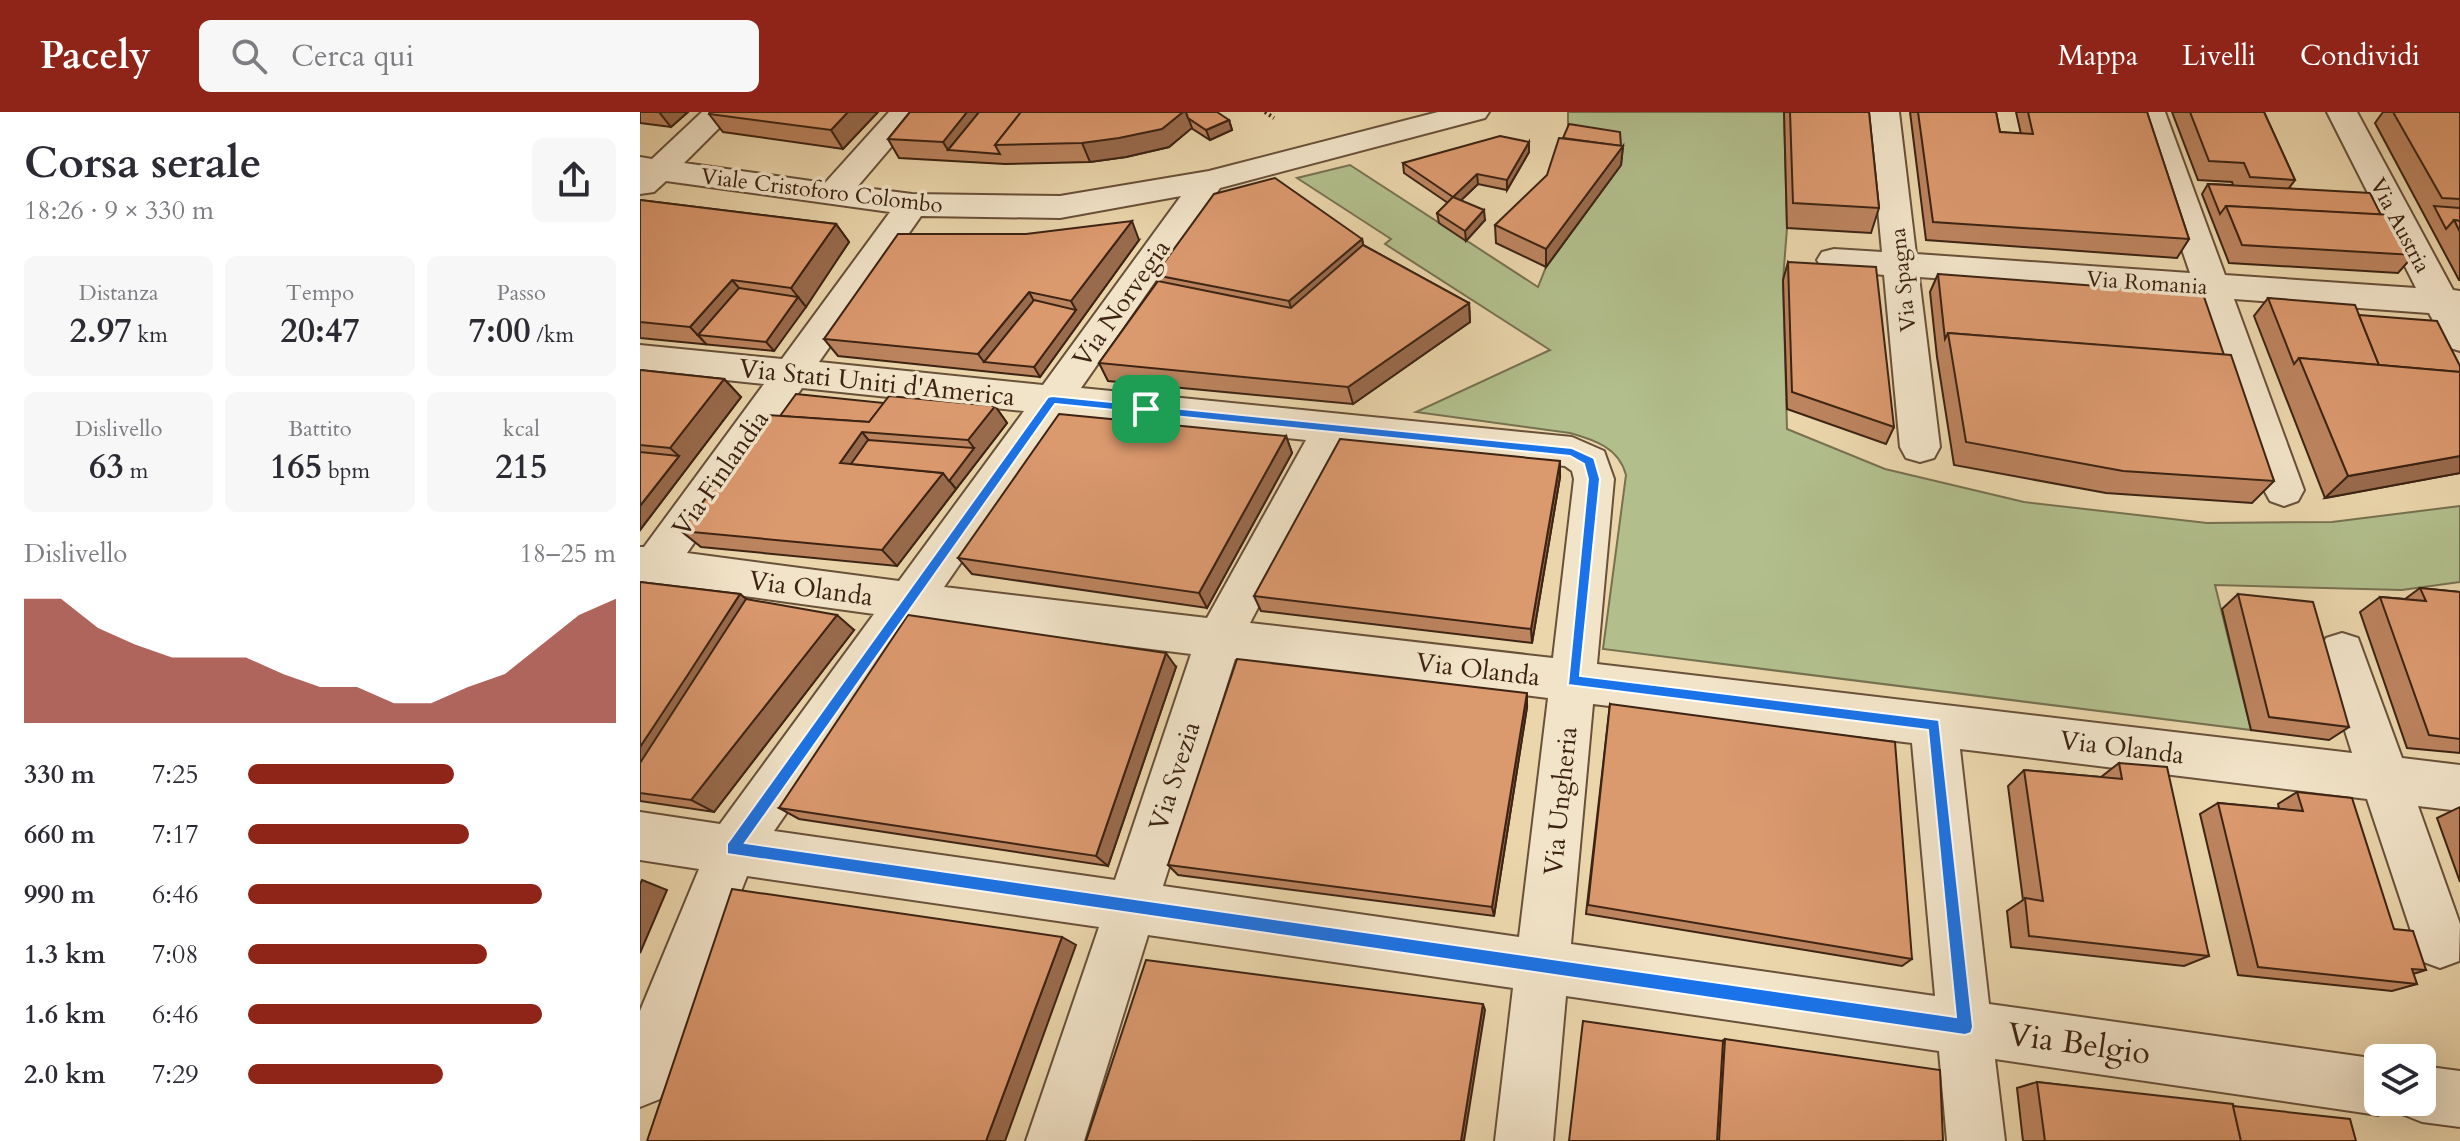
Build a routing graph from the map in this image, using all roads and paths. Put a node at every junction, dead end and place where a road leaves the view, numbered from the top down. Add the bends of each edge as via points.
1 (720, 112) edge
2 (906, 112) edge
3 (1474, 112) edge
4 (1884, 112) edge
5 (2150, 112) edge
6 (2342, 112) edge
7 (646, 175) edge
8 (1209, 181) junction
9 (834, 193) junction
10 (912, 205) junction
11 (1834, 260) dead end
12 (1900, 264) junction
13 (2212, 286) junction
14 (2451, 303) edge
15 (2460, 338) edge
16 (640, 358) edge
17 (792, 373) junction
18 (1052, 400) junction
19 (1332, 428) junction
20 (1920, 447) dead end
21 (1590, 462) joint
22 (2284, 490) dead end
23 (645, 572) edge
24 (911, 601) junction
25 (1219, 638) junction
26 (2342, 652) dead end
27 (1572, 681) junction
28 (1934, 724) junction
29 (2384, 779) junction
30 (2460, 788) edge
31 (640, 836) edge
32 (732, 849) junction
33 (1132, 907) junction
34 (2440, 942) dead end
35 (1542, 967) junction
36 (1965, 1027) junction
37 (640, 1079) edge
38 (2364, 1085) edge
39 (2436, 1096) edge
40 (2460, 1099) edge
41 (1055, 1141) edge
42 (1524, 1141) edge
43 (1976, 1141) edge

1 - 7 street
2 - 9 street
3 - 8 street, Viale Cristoforo Colombo
4 - 12 street, Via Spagna
5 - 13 street
6 - 14 street, Via Austria
7 - 9 street, Viale Cristoforo Colombo
8 - 10 street, Viale Cristoforo Colombo via 1060,207
8 - 18 street, Via Norvegia
9 - 10 street, Viale Cristoforo Colombo
10 - 17 street, Via Finlandia
11 - 12 street, Via Romania
12 - 13 street, Via Romania
12 - 20 street, Via Spagna
13 - 14 street, Via Romania
13 - 22 street
14 - 15 street, Via Austria
16 - 17 street, Via Stati Uniti d'America
17 - 18 street, Via Stati Uniti d'America
17 - 23 street, Via Finlandia
18 - 19 street, Via Stati Uniti d'America
18 - 24 street, Via Norvegia
19 - 21 street, Via Stati Uniti d'America via 1572,452
19 - 25 street, Via Svezia
21 - 27 street, Via Ungheria via 1594,479
23 - 24 street, Via Olanda
24 - 25 street, Via Olanda
24 - 32 street, Via Norvegia
25 - 27 street, Via Olanda
25 - 33 street, Via Svezia
26 - 29 street
27 - 28 street, Via Olanda
27 - 35 street, Via Ungheria
28 - 29 street, Via Olanda
28 - 36 street
29 - 30 street, Via Olanda
29 - 34 street
31 - 32 street, Via Belgio
32 - 33 street, Via Belgio
32 - 37 street, Via Norvegia
33 - 35 street, Via Belgio
33 - 41 street, Via Svezia
35 - 36 street, Via Belgio
35 - 42 street, Via Ungheria
36 - 38 street, Via Belgio
36 - 43 street
39 - 40 street

